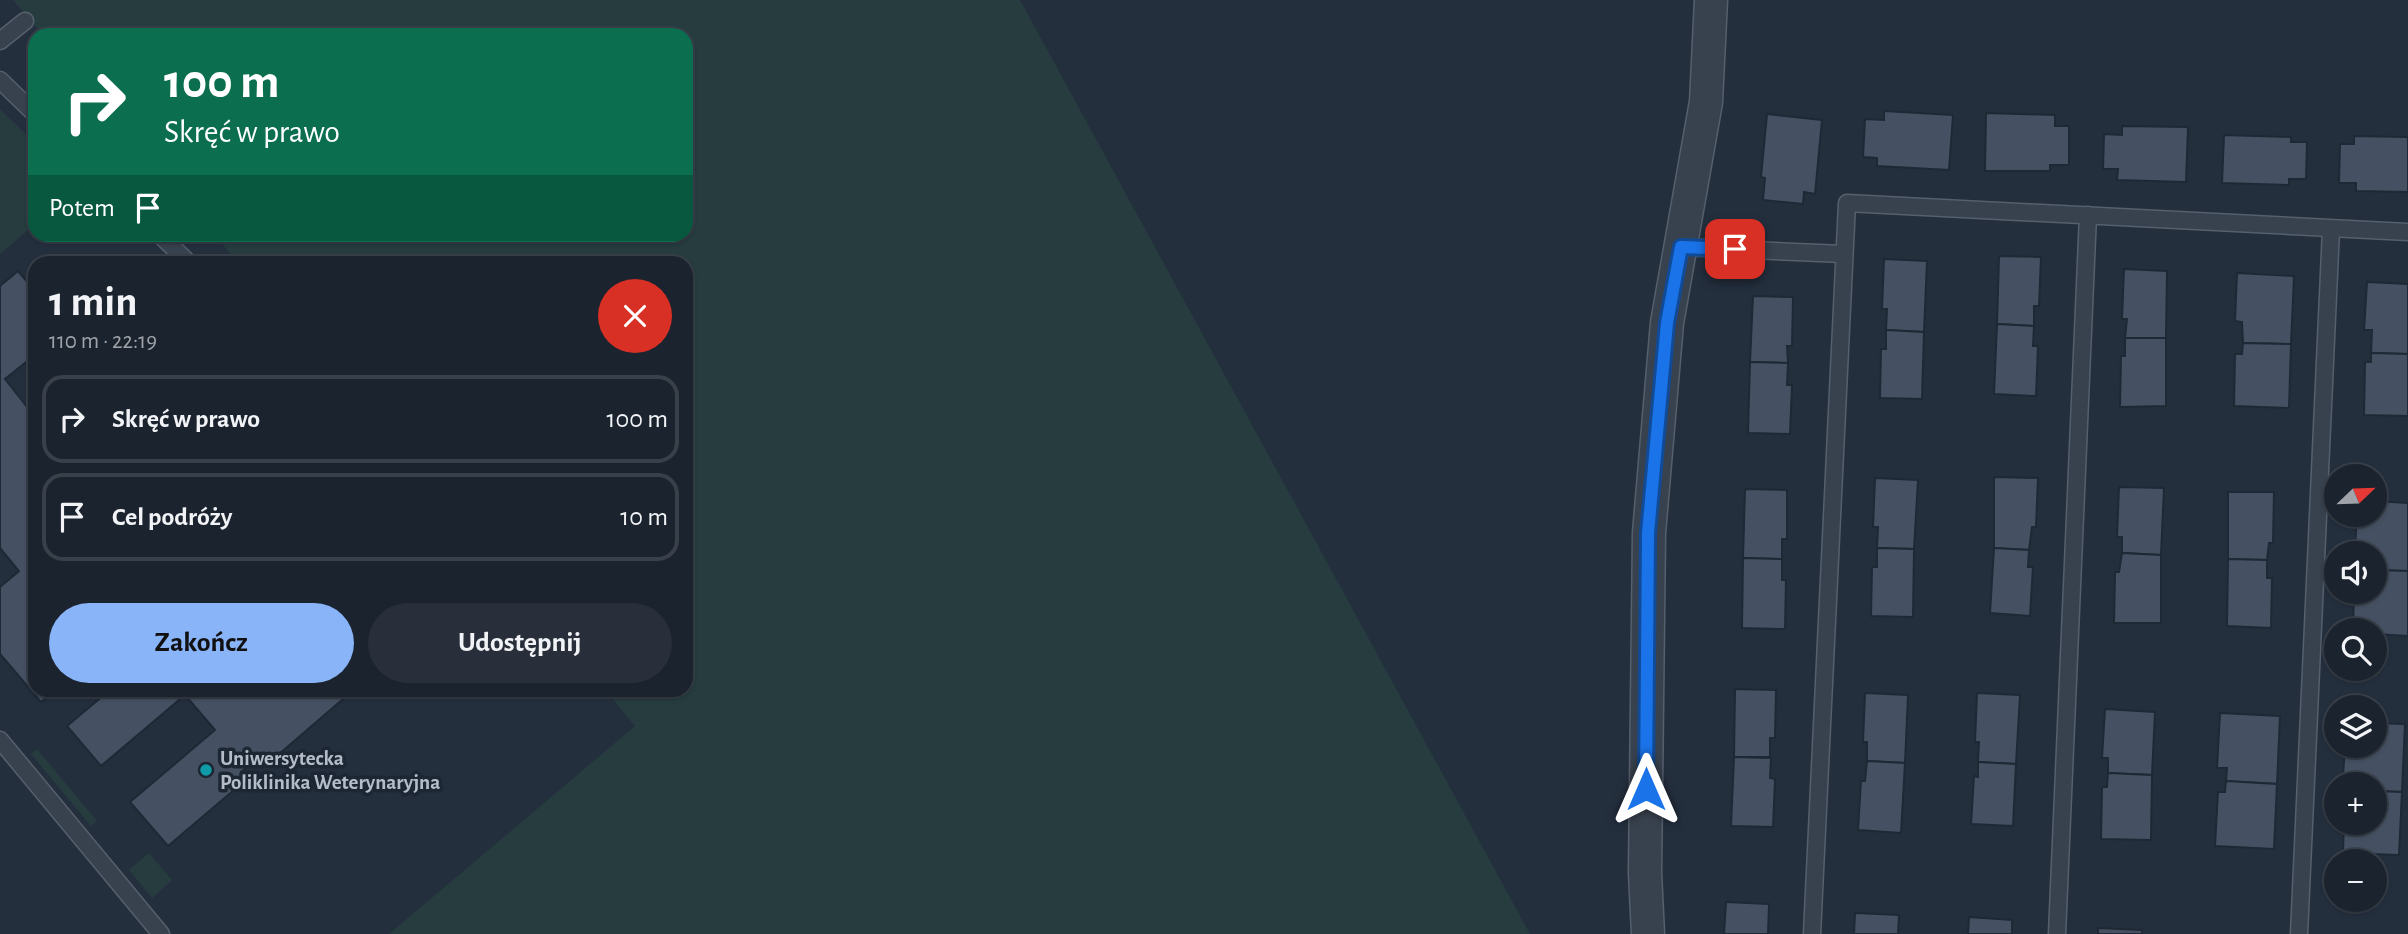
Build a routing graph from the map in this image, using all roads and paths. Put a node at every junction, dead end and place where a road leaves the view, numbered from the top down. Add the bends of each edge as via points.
1 (1711, 0) edge
2 (25, 21) dead end
3 (0, 41) edge
4 (0, 80) edge
5 (28, 107) edge
6 (2088, 215) junction
7 (2330, 229) junction
8 (2408, 232) edge
9 (167, 242) edge
10 (1681, 247) junction
11 (1843, 254) junction
12 (182, 256) edge
13 (0, 740) edge
14 (161, 934) edge
15 (1648, 934) edge
16 (1812, 934) edge
17 (2057, 934) edge
18 (2299, 934) edge

1 - 10 street via 1706,102
2 - 3 lane
4 - 5 lane
6 - 7 lane
6 - 11 lane via 1847,203
6 - 17 lane
7 - 8 lane
7 - 18 lane
9 - 12 lane
10 - 11 lane
10 - 15 street via 1666,337 1648,533
11 - 16 lane
13 - 14 lane

